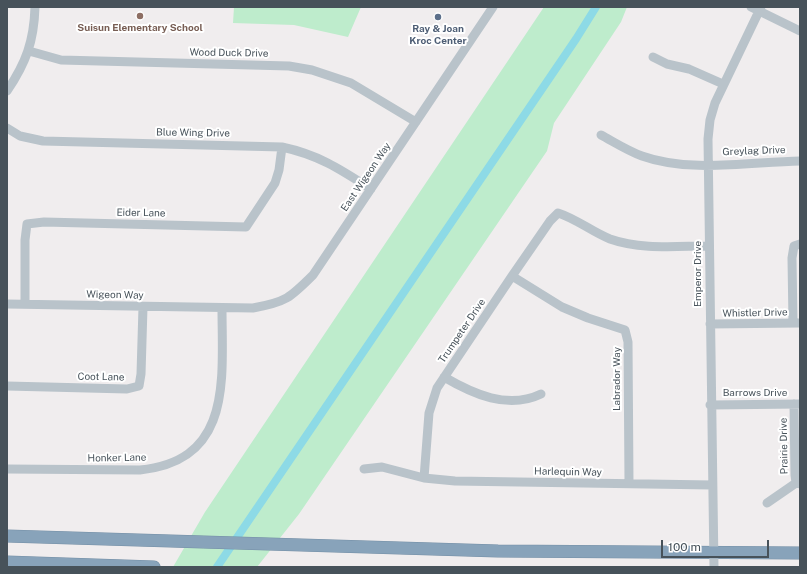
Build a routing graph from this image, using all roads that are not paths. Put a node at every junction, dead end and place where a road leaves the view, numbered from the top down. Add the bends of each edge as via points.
1 (35, 7) edge
2 (493, 7) edge
3 (751, 7) edge
4 (760, 9) edge
5 (800, 31) edge
6 (29, 51) junction
7 (653, 57) dead end
8 (723, 84) junction
9 (7, 91) edge
10 (416, 122) junction
11 (7, 128) edge
12 (601, 135) dead end
13 (282, 147) junction
14 (800, 161) edge
15 (708, 164) junction
16 (371, 189) junction
17 (800, 244) edge
18 (709, 246) junction
19 (512, 276) junction
20 (7, 304) edge
21 (25, 304) junction
22 (143, 307) junction
23 (222, 308) junction
24 (796, 323) edge
25 (710, 324) junction
26 (444, 377) junction
27 (7, 386) edge
28 (541, 394) dead end
29 (797, 404) edge
30 (710, 405) junction
31 (7, 469) edge
32 (364, 469) dead end
33 (424, 478) junction
34 (629, 483) junction
35 (798, 484) edge
36 (712, 485) junction
37 (767, 503) dead end
38 (7, 536) edge
39 (714, 553) junction
40 (800, 553) edge
41 (7, 562) edge
42 (154, 567) edge
43 (714, 567) edge

1 - 6 street via 34,30
2 - 10 street, East Wigeon Way
3 - 4 street
4 - 5 street
4 - 8 street, Emperor Drive
6 - 9 street
6 - 10 street, Wood Duck Drive via 67,60 276,65 312,70 334,76 365,90
7 - 8 street
8 - 15 street, Emperor Drive via 710,120
10 - 16 street, East Wigeon Way
11 - 13 street, Blue Wing Drive via 20,136 43,141
12 - 15 street, Greylag Drive via 641,156 658,161
13 - 16 street, Blue Wing Drive via 330,163
13 - 21 street, Eider Lane via 280,170 275,183 246,227 44,222 27,224
14 - 15 street, Greylag Drive
15 - 18 street, Emperor Drive
16 - 23 street, East Wigeon Way via 314,275 294,294 278,303 254,308
17 - 24 street via 794,246 792,258
18 - 19 street, Trumpeter Drive via 628,244 595,233 568,216 558,213
18 - 25 street, Emperor Drive
19 - 26 street, Trumpeter Drive
19 - 34 street, Labrador Way via 562,307 625,330 628,342
20 - 21 street, Wigeon Way
21 - 22 street, Wigeon Way
22 - 23 street, Wigeon Way
22 - 27 street, Coot Lane via 142,374 139,386 127,390
23 - 31 street, Honker Lane via 218,409 208,432 188,454 155,469
24 - 25 street, Whistler Drive
25 - 30 street, Emperor Drive
26 - 28 street via 476,394 500,400 521,400
26 - 33 street, Trumpeter Drive via 429,413
29 - 30 street, Barrows Drive
29 - 35 street, Prairie Drive via 795,475
30 - 36 street, Emperor Drive
32 - 33 street, Harlequin Way via 382,467
33 - 34 street, Harlequin Way via 455,481
34 - 36 street, Harlequin Way
35 - 37 street
36 - 39 street, Emperor Drive
38 - 39 highway via 498,551
39 - 40 highway
39 - 43 street, Emperor Drive
41 - 42 highway

